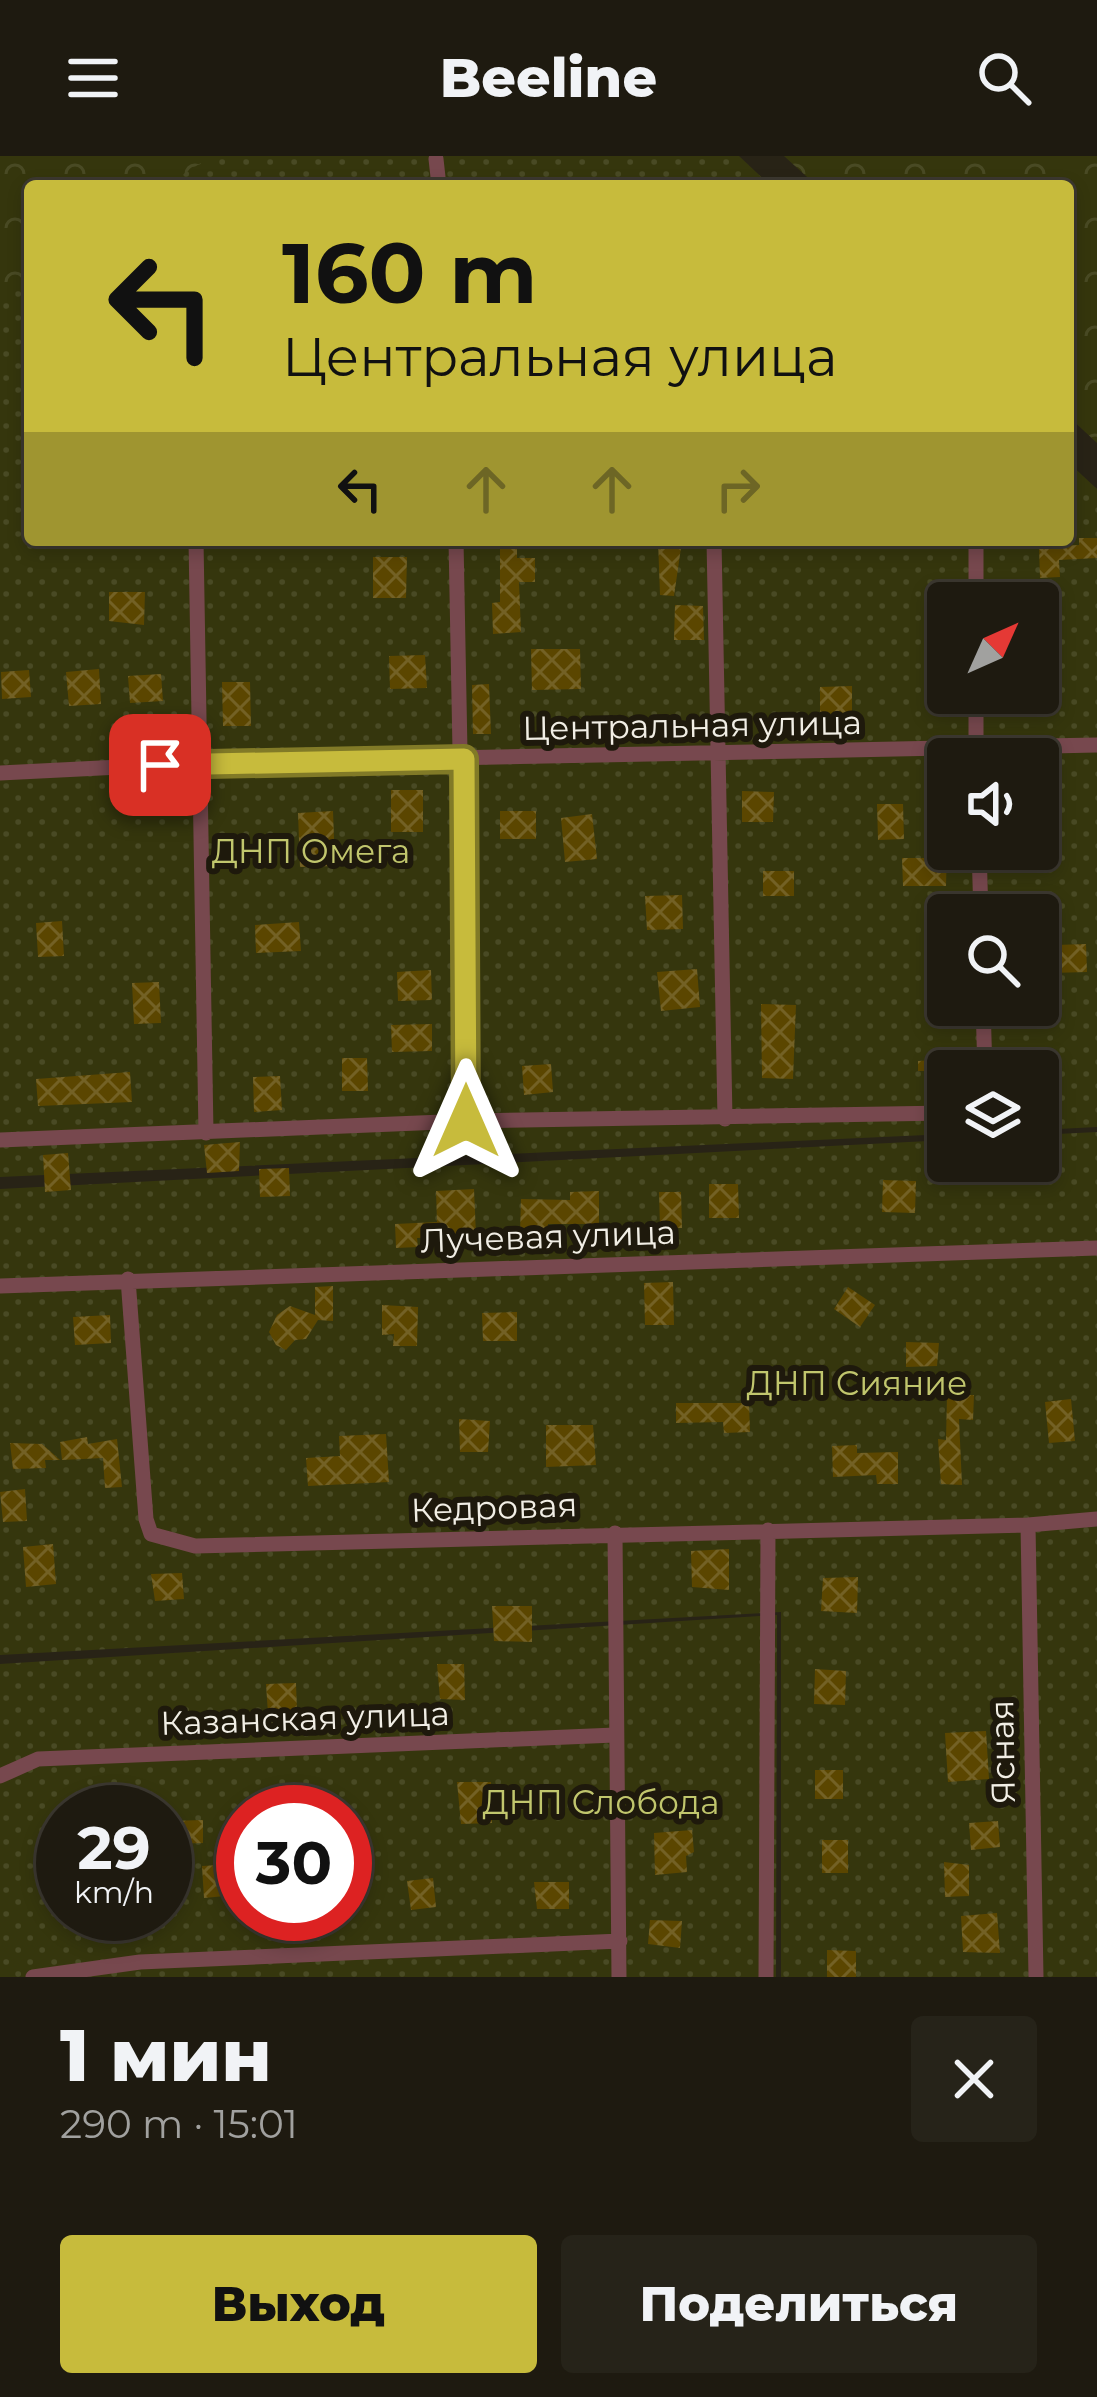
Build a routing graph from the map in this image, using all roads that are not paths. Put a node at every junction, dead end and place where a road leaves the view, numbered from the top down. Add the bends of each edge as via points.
1 (196, 546) edge
2 (456, 546) edge
3 (714, 546) edge
4 (976, 546) edge
5 (976, 582) edge
6 (1097, 745) edge
7 (1059, 748) edge
8 (927, 754) edge
9 (714, 755) junction
10 (464, 759) junction
11 (200, 763) junction
12 (0, 773) edge
13 (927, 1114) edge
14 (725, 1119) junction
15 (466, 1121) junction
16 (206, 1133) junction
17 (0, 1140) edge
18 (1097, 1248) edge
19 (128, 1279) junction
20 (0, 1286) edge
21 (1097, 1519) edge
22 (1028, 1525) junction
23 (768, 1530) junction
24 (615, 1533) junction
25 (615, 1735) junction
26 (0, 1776) edge
27 (620, 1942) junction
28 (33, 1977) edge
29 (620, 1977) edge
30 (766, 1977) edge
31 (1036, 1977) edge

1 - 11 street
2 - 10 street
3 - 9 street
4 - 5 street
6 - 7 street, Центральная улица
8 - 9 street, Центральная улица
9 - 10 street, Центральная улица
9 - 14 street
10 - 11 street, Центральная улица
10 - 15 street
11 - 12 street, Центральная улица
11 - 16 street
13 - 14 street
14 - 15 street
15 - 16 street
16 - 17 street
18 - 19 street, Лучевая улица
19 - 20 street, Лучевая улица
19 - 24 street, Кедровая via 152,1534 195,1546
21 - 22 street, Кедровая
22 - 23 street, Кедровая
22 - 31 street, Ясная
23 - 24 street, Кедровая
23 - 30 street
24 - 25 street
25 - 26 street, Казанская улица via 38,1759
25 - 27 street
27 - 28 street via 140,1962
27 - 29 street

